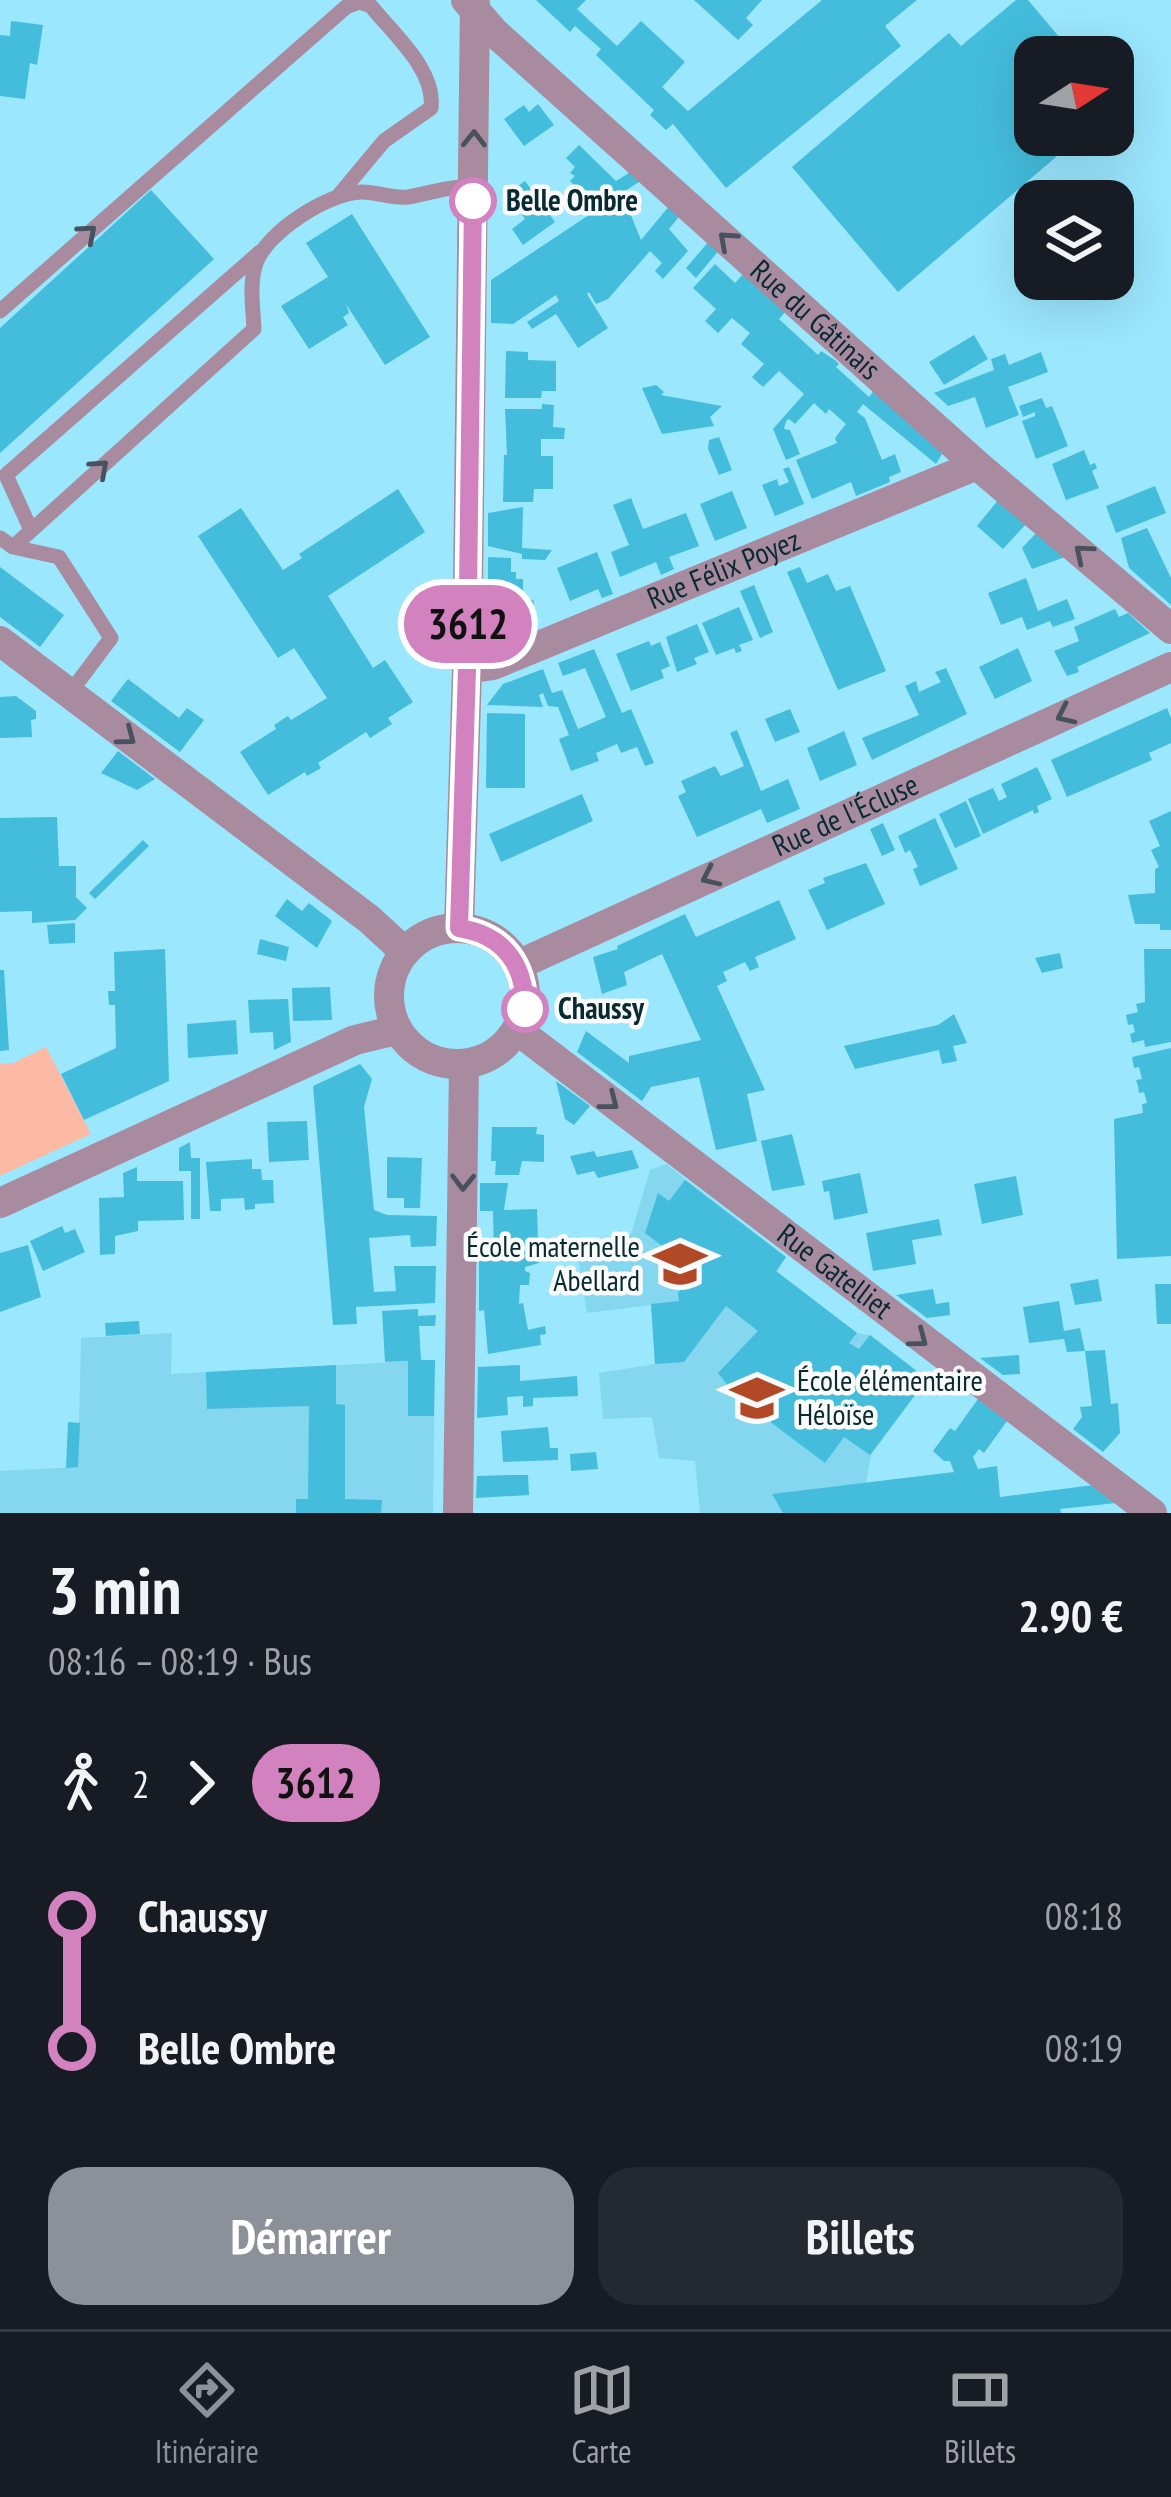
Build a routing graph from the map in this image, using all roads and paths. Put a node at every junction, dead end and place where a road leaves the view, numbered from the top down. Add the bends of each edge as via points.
1 (472, 4) edge
2 (473, 186) junction
3 (339, 195) junction
4 (264, 248) junction
5 (0, 310) edge
6 (977, 465) junction
7 (31, 530) junction
8 (6, 542) edge
9 (1171, 629) edge
10 (0, 641) edge
11 (1171, 667) edge
12 (467, 669) junction
13 (69, 694) junction
14 (459, 928) junction
15 (405, 952) junction
16 (518, 965) junction
17 (397, 1030) junction
18 (517, 1030) junction
19 (464, 1065) junction
20 (0, 1203) edge
21 (458, 1513) edge
22 (1152, 1513) edge

2 -> 1 street
6 -> 1 street, Rue du Gâtinais
2 - 3 lane
2 - 12 street
3 - 4 lane
5 -> 3 lane via 359,2 371,6 425,74 433,98
7 -> 4 lane via 254,329 255,265
4 - 7 lane via 6,475
9 -> 6 street, Rue du Gâtinais
6 - 12 street, Rue Félix Poyez
7 - 8 lane
8 - 13 lane via 59,557 111,638
10 - 13 street
11 -> 16 street, Rue de l'Écluse
12 - 14 street
13 -> 15 street
14 - 15 street via 420,938
14 - 16 street via 494,938
15 - 17 street via 389,990
16 - 18 street via 525,1009
17 - 19 street via 426,1058
17 - 20 street via 355,1040
18 - 19 street via 485,1059
18 -> 22 street, Rue Gatelliet
19 -> 21 street

